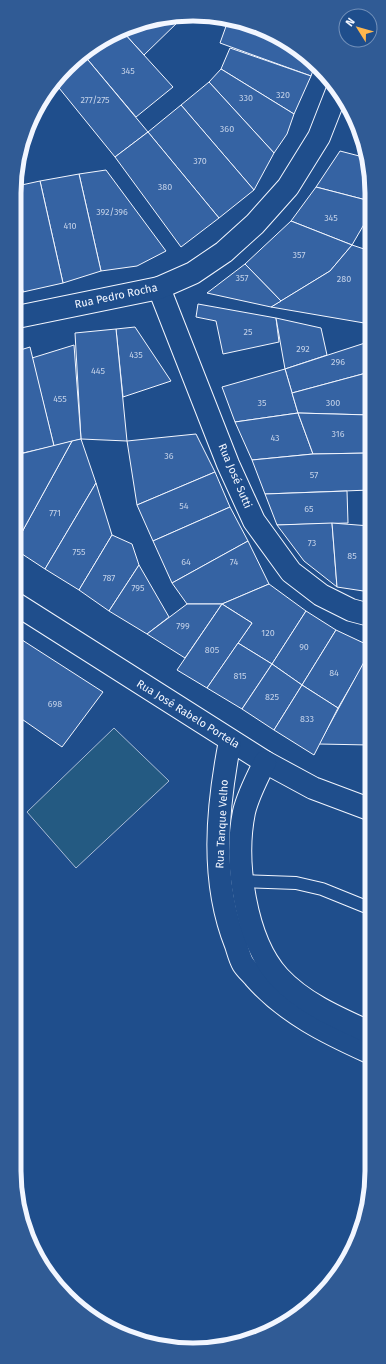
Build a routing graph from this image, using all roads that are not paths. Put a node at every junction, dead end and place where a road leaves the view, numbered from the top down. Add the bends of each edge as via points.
1 (335, 96) edge
2 (159, 288) junction
3 (21, 316) edge
4 (21, 607) edge
5 (365, 614) edge
6 (230, 741) junction
7 (265, 762) junction
8 (365, 808) edge
9 (219, 881) junction
10 (243, 881) junction
11 (365, 906) edge
12 (365, 1030) edge
13 (365, 1050) edge

1 - 2 street, Rua Pedro Rocha via 319,137 288,187 255,224 224,252 193,273
2 - 3 street, Rua Pedro Rocha
2 - 5 street, Rua José Sutti via 228,464 254,521 291,572 321,595 351,610
4 - 6 street, Rua José Rabelo Portela
6 - 7 street, Rua José Rabelo Portela
6 - 9 street, Rua Tanque Velho via 221,803
7 - 8 street, Rua José Rabelo Portela via 313,788
7 - 10 street, Rua Tanque Velho via 244,812 240,849
9 - 10 lane
9 - 13 street, Rua Tanque Velho via 230,930 244,965 267,991 296,1014
10 - 11 lane via 296,883 322,889
10 - 12 street, Rua Tanque Velho via 251,922 261,952 279,977 305,999

